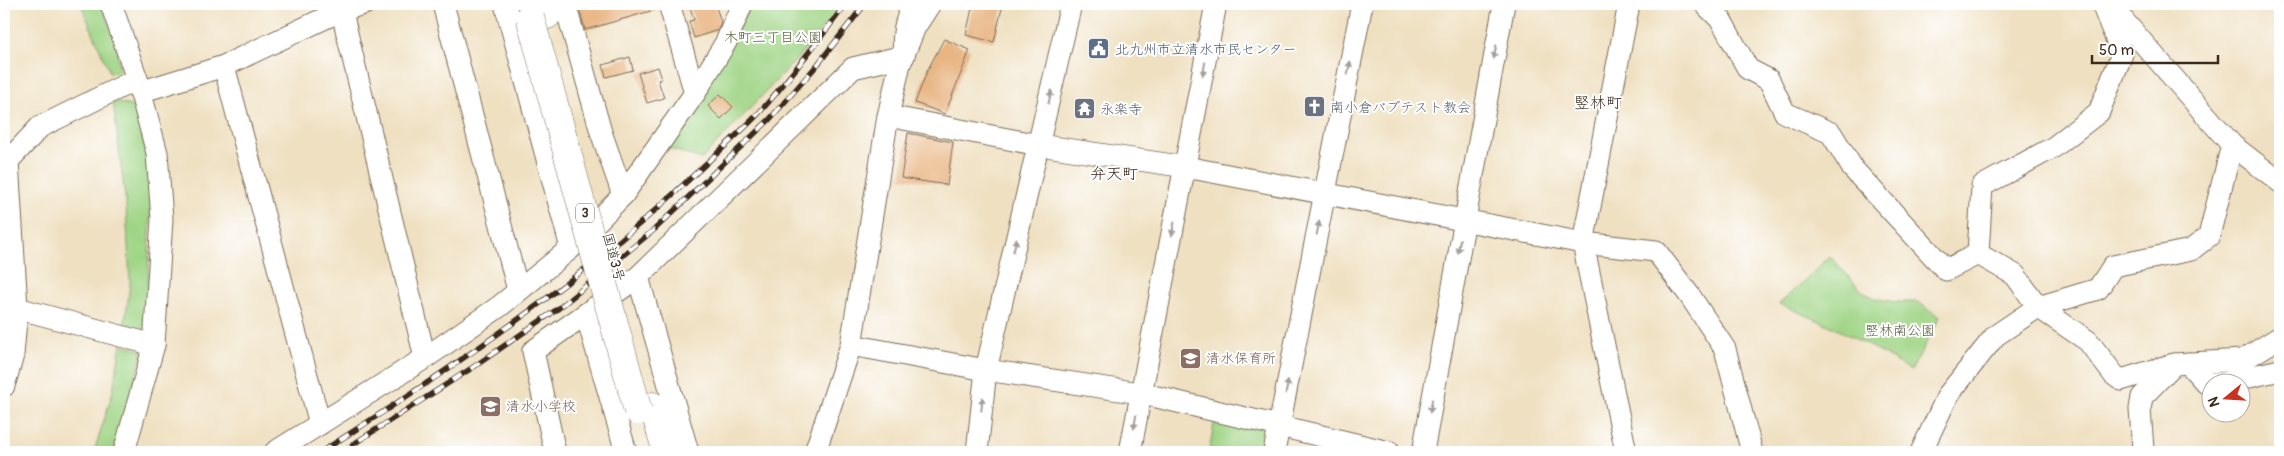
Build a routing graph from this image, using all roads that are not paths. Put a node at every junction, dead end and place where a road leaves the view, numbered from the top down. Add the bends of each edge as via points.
1 (111, 4) edge
2 (364, 4) edge
3 (442, 4) edge
4 (505, 4) edge
5 (669, 4) edge
6 (742, 4) edge
7 (914, 4) edge
8 (930, 4) edge
9 (1071, 4) edge
10 (1216, 4) edge
11 (1362, 4) edge
12 (1504, 4) edge
13 (1628, 4) edge
14 (1705, 4) edge
15 (2102, 4) edge
16 (2109, 4) edge
17 (340, 8) edge
18 (543, 9) edge
19 (904, 56) junction
20 (224, 66) junction
21 (139, 86) junction
22 (695, 93) junction
23 (888, 116) junction
24 (1039, 144) junction
25 (2232, 145) junction
26 (6, 161) edge
27 (1186, 167) junction
28 (2280, 182) edge
29 (1325, 194) junction
30 (623, 195) junction
31 (1464, 220) junction
32 (1583, 243) junction
33 (571, 248) junction
34 (1978, 254) junction
35 (638, 277) junction
36 (518, 290) junction
37 (2038, 307) junction
38 (17, 308) junction
39 (586, 314) junction
40 (2280, 337) edge
41 (154, 345) junction
42 (850, 345) junction
43 (425, 358) junction
44 (2181, 364) junction
45 (986, 370) junction
46 (2280, 370) edge
47 (4, 386) edge
48 (1140, 393) junction
49 (645, 408) junction
50 (320, 424) junction
51 (1279, 426) junction
52 (124, 452) edge
53 (275, 452) edge
54 (555, 452) edge
55 (626, 452) edge
56 (647, 452) edge
57 (667, 452) edge
58 (688, 452) edge
59 (815, 452) edge
60 (977, 452) edge
61 (1130, 452) edge
62 (1274, 452) edge
63 (1389, 452) edge
64 (1423, 452) edge
65 (1626, 452) edge
66 (1752, 452) edge
67 (1921, 452) edge
68 (2140, 452) edge

1 - 21 street
2 - 17 street
3 - 36 street
4 - 33 street
5 - 22 street
6 - 22 street via 726,42
7 - 19 street via 902,37
8 - 19 street via 915,26
24 -> 9 street
10 -> 27 street
29 -> 11 street
12 -> 31 street
13 - 32 street
14 - 34 street via 1721,20 1748,68 1769,80 1786,113 1831,133 1853,169 1946,270
15 - 34 street via 2122,54 2099,112 2054,147 1982,186
16 - 25 street
17 - 20 street
17 - 43 street
18 - 30 street via 602,132
18 - 49 highway, 国道3号 / 3 via 624,295
19 - 23 street
19 - 35 street via 853,68
20 - 21 street
20 - 50 street
21 - 26 street via 40,127
21 - 41 street via 157,153 162,219
22 - 30 street
23 - 24 street
23 - 42 street
24 - 27 street
45 -> 24 street
25 - 28 street
25 - 37 street via 2209,236 2191,250 2113,266 2098,289
26 - 38 street
27 - 29 street
27 -> 48 street
29 - 31 street
51 -> 29 street
30 - 33 street
31 - 32 street
31 -> 64 street
32 - 65 street
32 - 66 street via 1656,251 1725,349
33 - 36 street
34 - 37 street via 2015,275
35 - 39 street
35 - 58 street
36 - 43 street
37 - 44 street via 2088,341 2114,375 2122,380
37 - 67 street via 1995,336 1948,394
38 - 41 street
38 - 47 street via 13,355
39 - 54 street via 533,351
39 - 55 street
40 - 44 street via 2243,360
41 - 52 street
42 - 45 street
42 - 59 street
43 - 50 street
44 - 46 street via 2206,383
44 - 68 street via 2142,397 2143,449
45 - 48 street
60 -> 45 street
48 - 51 street
48 -> 61 street
49 - 56 highway, 国道3号 / 3
49 - 57 highway, 国道3号 / 3
50 - 53 street
51 - 62 street
51 - 63 street

